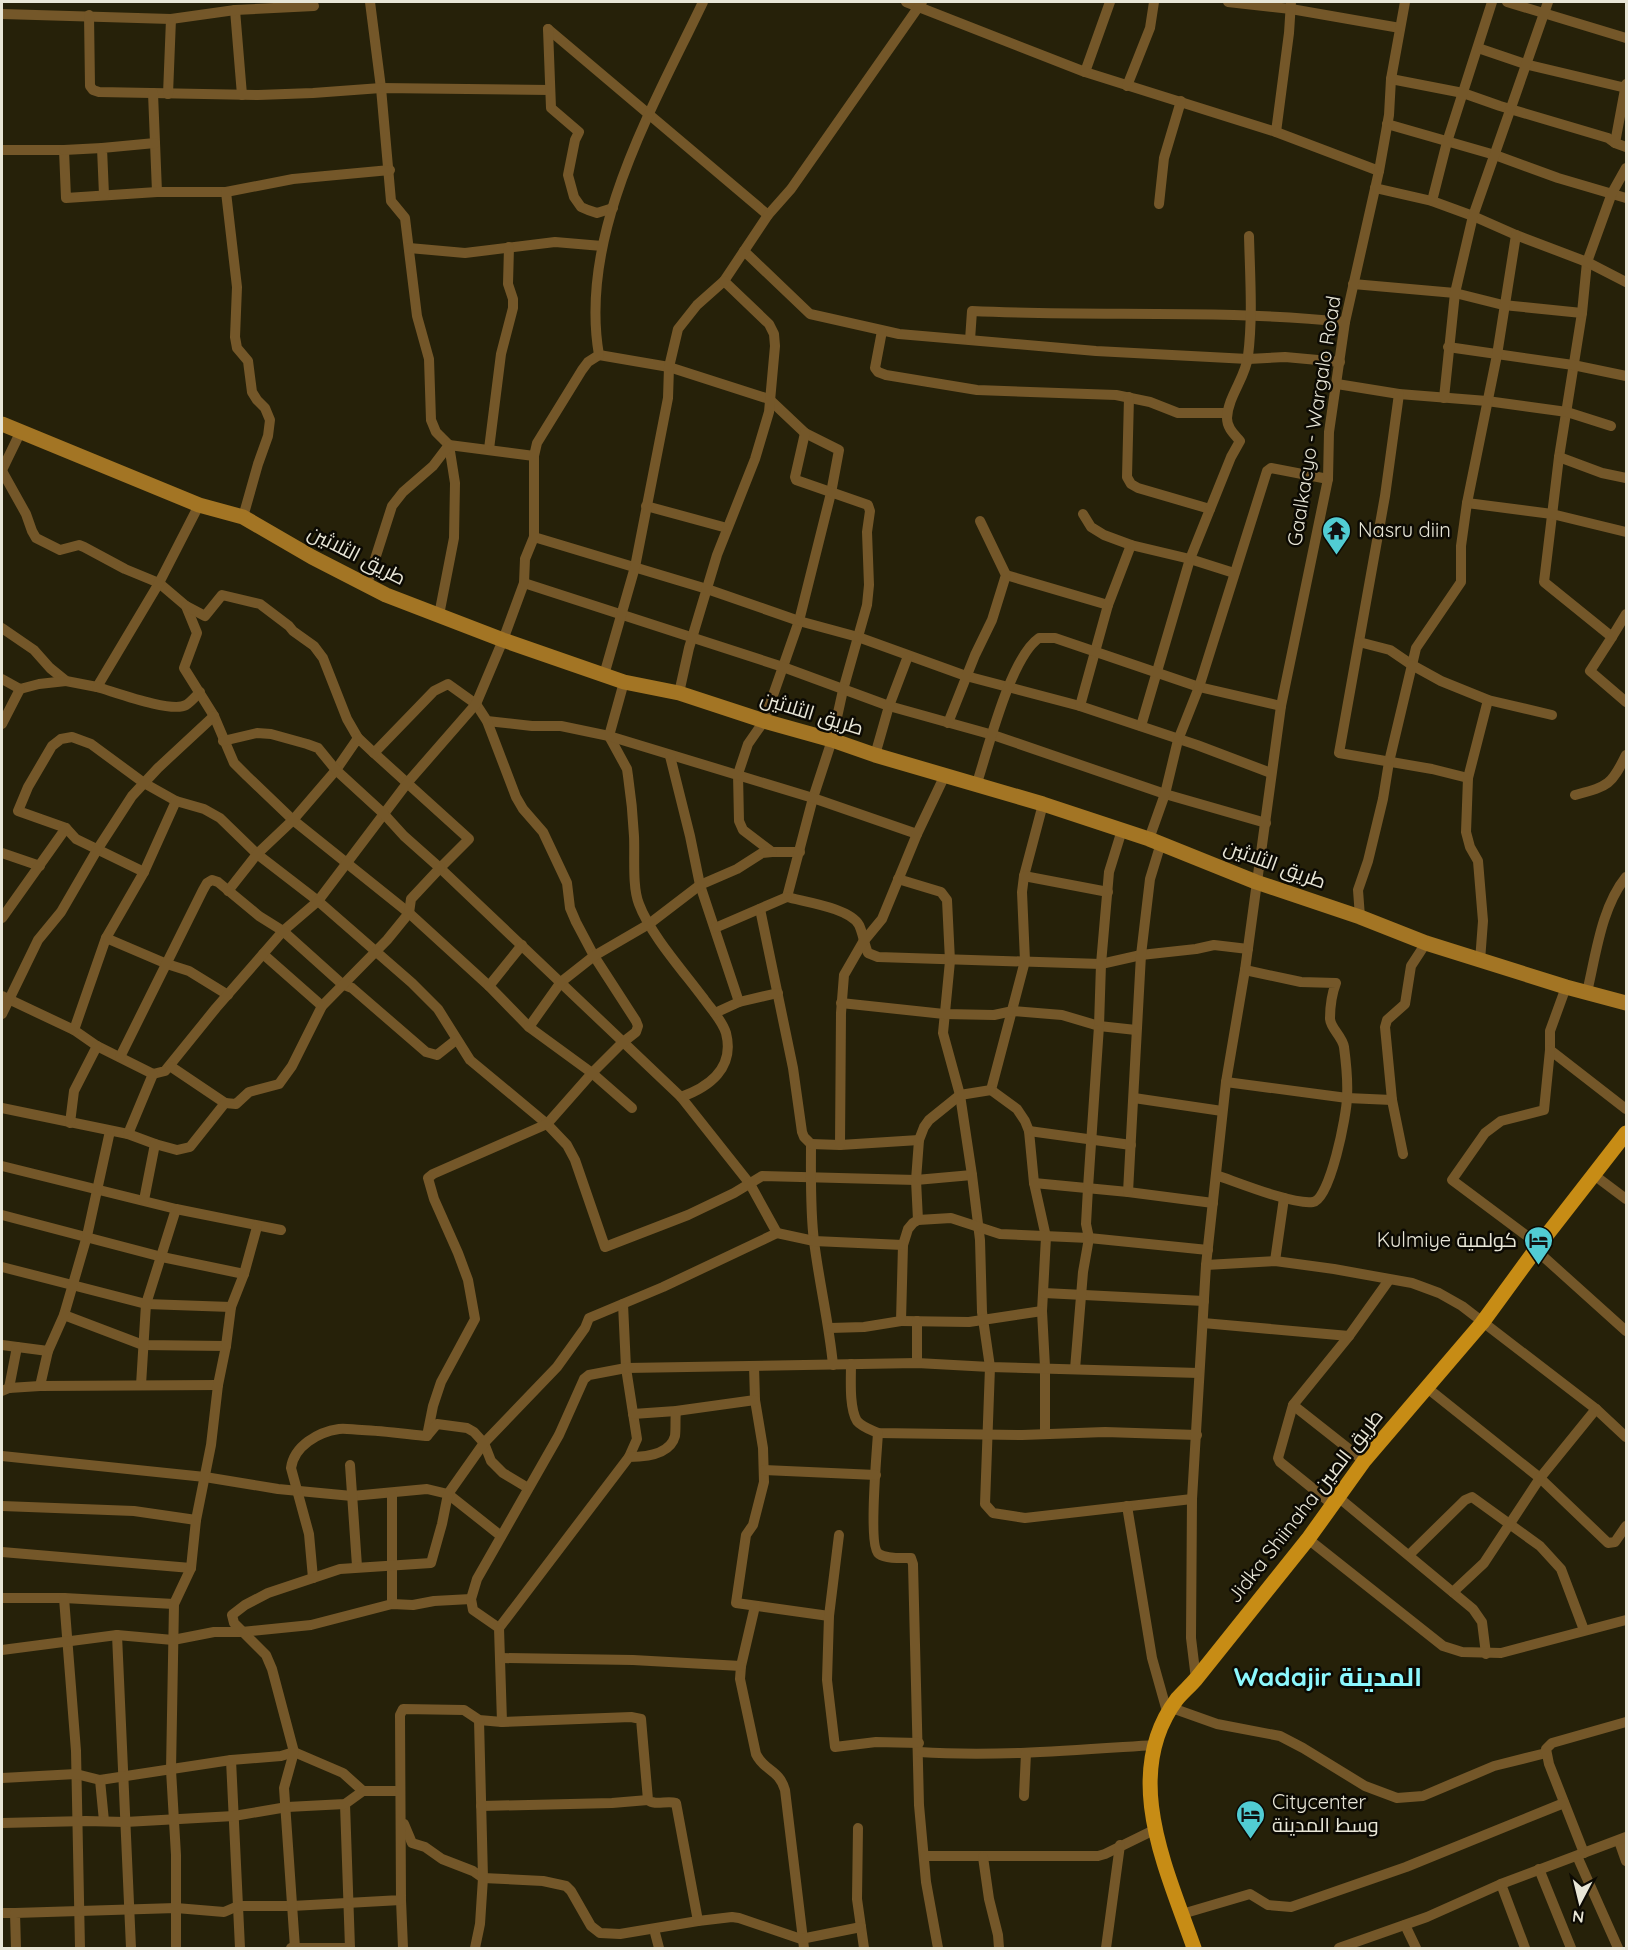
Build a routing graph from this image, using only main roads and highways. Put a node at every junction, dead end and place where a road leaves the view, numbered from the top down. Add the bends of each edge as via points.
1 (2, 424) edge
2 (1626, 1003) edge
3 (1626, 1132) edge
4 (1619, 1151) edge
5 (1194, 1948) edge

1 - 2 main road, طريق الثلاثين via 199,505 243,517 386,595 503,640 624,682 679,693 1043,804 1155,841 1426,943
3 - 4 main road, Jidka Shiinaha طريق الصين
4 - 5 main road, Jidka Shiinaha طريق الصين via 1594,1175 1482,1323 1364,1461 1308,1539 1170,1712 1155,1745 1150,1773 1154,1830

